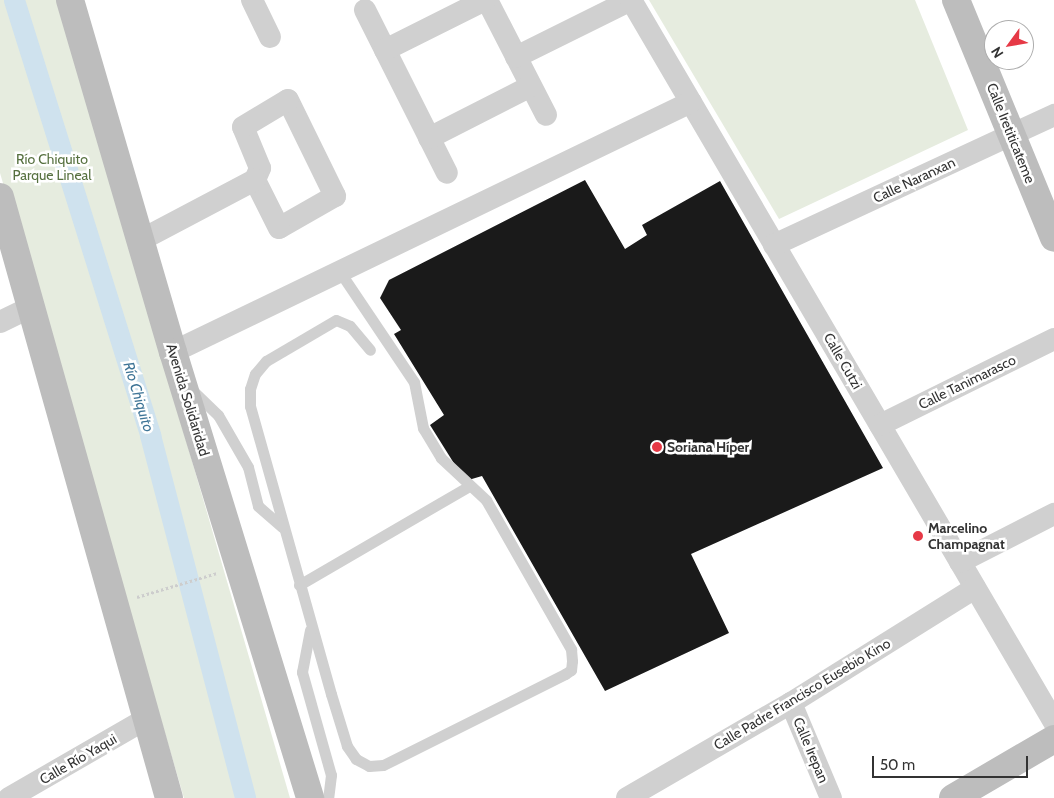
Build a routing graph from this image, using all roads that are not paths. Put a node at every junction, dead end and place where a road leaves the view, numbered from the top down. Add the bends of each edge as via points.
1 (70, 0) edge
2 (252, 0) edge
3 (486, 0) edge
4 (631, 0) edge
5 (956, 0) edge
6 (365, 10) dead end
7 (270, 37) dead end
8 (386, 50) junction
9 (516, 57) junction
10 (531, 86) junction
11 (691, 102) junction
12 (546, 115) dead end
13 (1054, 115) edge
14 (1012, 136) junction
15 (429, 138) junction
16 (446, 173) dead end
17 (255, 180) junction
18 (0, 197) edge
19 (1054, 238) edge
20 (141, 240) junction
21 (774, 245) junction
22 (340, 272) junction
23 (34, 306) junction
24 (0, 322) edge
25 (1054, 339) edge
26 (370, 350) dead end
27 (173, 352) junction
28 (181, 379) junction
29 (880, 424) junction
30 (469, 486) junction
31 (1054, 514) edge
32 (282, 527) junction
33 (960, 562) junction
34 (299, 585) junction
35 (975, 588) junction
36 (310, 628) junction
37 (790, 703) junction
38 (146, 719) junction
39 (1054, 722) edge
40 (1054, 739) edge
41 (9, 798) edge
42 (169, 798) edge
43 (310, 798) edge
44 (328, 798) edge
45 (627, 798) edge
46 (831, 798) edge
47 (953, 798) edge

1 - 20 main road, Avenida Solidaridad
2 - 7 street
3 - 8 street
3 - 9 street
4 - 9 street
4 - 11 street, Calle Cutzi
5 - 14 main road, Calle Iretiticateme
6 - 8 street
8 - 15 street
9 - 10 street
10 - 12 street
10 - 15 street
11 - 21 street, Calle Cutzi
11 - 22 street
13 - 14 street, Calle Naranxan
14 - 19 main road, Calle Iretiticateme
14 - 21 street, Calle Naranxan
15 - 16 street
17 - 17 street via 279,228 335,196 288,100 243,126 260,168
17 - 20 street
18 - 23 main road
20 - 27 main road, Avenida Solidaridad
21 - 29 street, Calle Cutzi
22 - 27 street
22 - 30 lane via 414,382 423,428 441,458
23 - 24 street
23 - 38 main road
25 - 29 street, Calle Tanimarasco
26 - 32 lane via 350,326 336,320 266,361 255,374 250,389 250,406
27 - 28 main road, Avenida Solidaridad
28 - 32 lane via 218,415 248,467 258,506
28 - 43 main road, Avenida Solidaridad
29 - 33 street, Calle Cutzi
30 - 34 lane
30 - 36 lane via 486,500 518,553 571,649 571,670 383,765 369,766 356,759 347,746
31 - 33 street
32 - 34 lane
33 - 35 street, Calle Cutzi
34 - 36 lane
35 - 37 street, Calle Padre Francisco Eusebio Kino
35 - 39 street, Calle Cutzi
36 - 44 lane via 302,672 331,775
37 - 45 street, Calle Padre Francisco Eusebio Kino
37 - 46 street, Calle Irepan
38 - 41 street, Calle Río Yaqui
38 - 42 main road
40 - 47 main road

